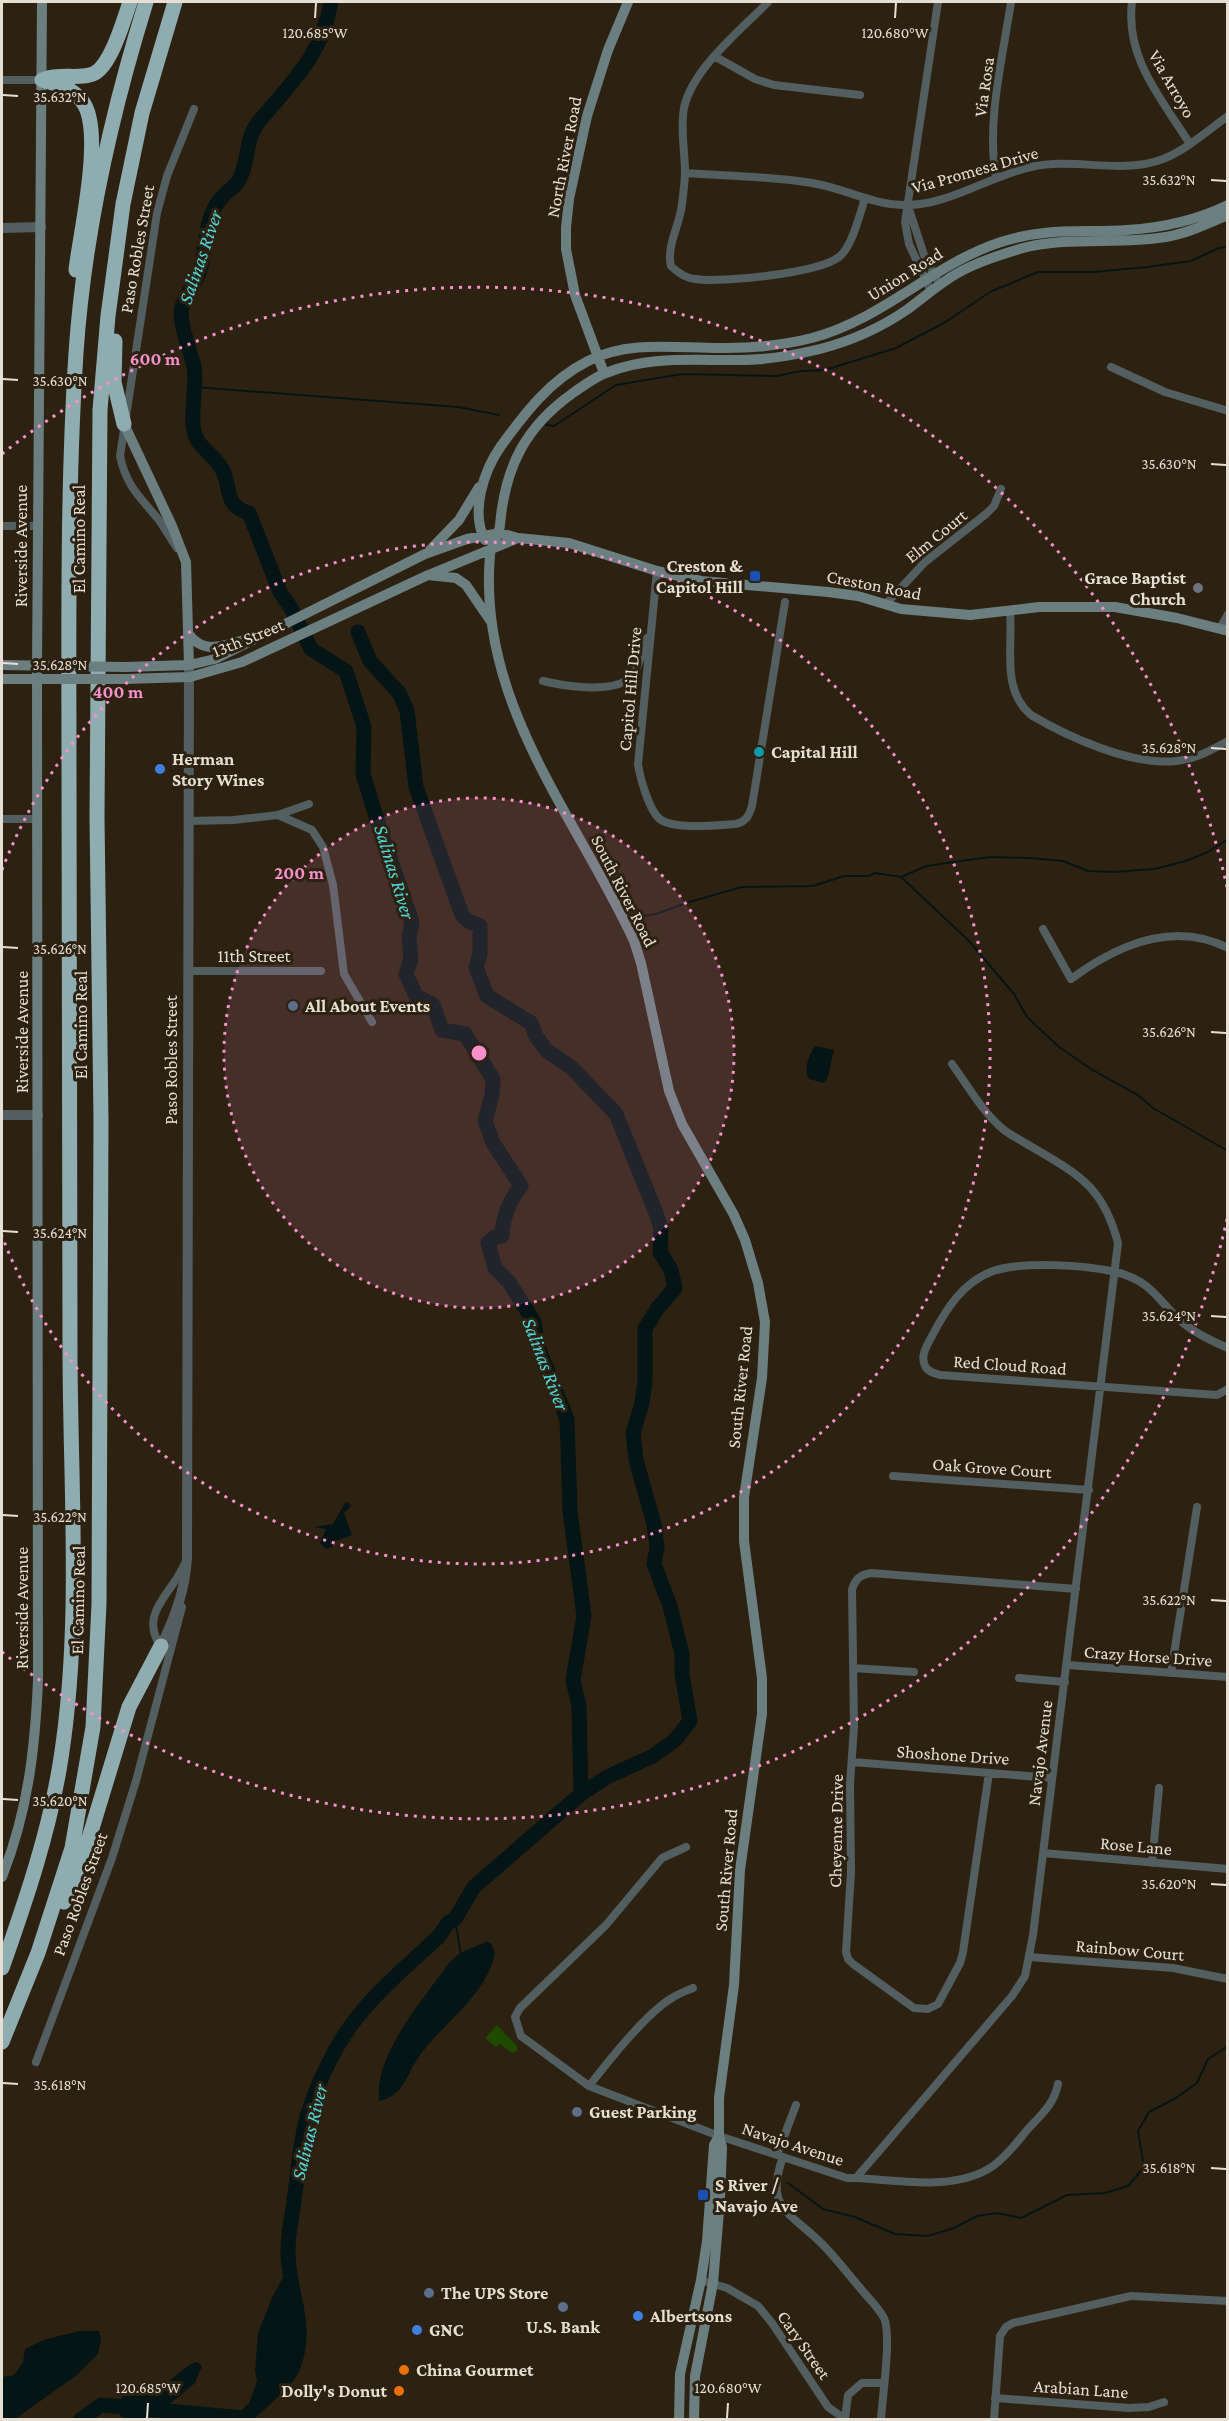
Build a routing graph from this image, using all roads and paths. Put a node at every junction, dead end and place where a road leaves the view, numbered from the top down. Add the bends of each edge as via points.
1 (42, 2) edge
2 (130, 2) edge
3 (146, 2) edge
4 (175, 2) edge
5 (628, 2) edge
6 (768, 2) edge
7 (938, 2) edge
8 (1011, 2) edge
9 (1132, 2) edge
10 (716, 57) junction
11 (2, 80) edge
12 (42, 80) junction
13 (860, 95) dead end
14 (194, 108) dead end
15 (1227, 116) edge
16 (1190, 144) junction
17 (685, 173) junction
18 (996, 176) junction
19 (865, 198) junction
20 (907, 205) junction
21 (1227, 205) edge
22 (1227, 215) edge
23 (41, 227) junction
24 (2, 228) edge
25 (118, 237) junction
26 (932, 283) junction
27 (76, 351) junction
28 (598, 356) junction
29 (1112, 367) dead end
30 (604, 373) junction
31 (130, 401) junction
32 (1227, 411) edge
33 (124, 424) junction
34 (138, 455) junction
35 (487, 471) junction
36 (1001, 489) dead end
37 (2, 526) edge
38 (38, 526) junction
39 (500, 533) junction
40 (482, 536) junction
41 (518, 538) junction
42 (490, 551) junction
43 (421, 556) junction
44 (186, 562) junction
45 (657, 571) junction
46 (427, 575) junction
47 (785, 602) dead end
48 (886, 604) junction
49 (1010, 612) junction
50 (1227, 614) edge
51 (493, 624) junction
52 (651, 625) junction
53 (1223, 629) edge
54 (188, 633) junction
55 (238, 645) junction
56 (2, 665) edge
57 (37, 666) junction
58 (190, 671) junction
59 (2, 679) edge
60 (38, 679) junction
61 (543, 681) dead end
62 (1227, 741) edge
63 (309, 804) dead end
64 (278, 815) junction
65 (2, 819) edge
66 (38, 819) junction
67 (188, 821) junction
68 (1043, 929) dead end
69 (1227, 948) edge
70 (188, 971) junction
71 (321, 971) dead end
72 (372, 1022) dead end
73 (952, 1064) dead end
74 (2, 1115) edge
75 (38, 1115) junction
76 (1115, 1272) junction
77 (1227, 1348) edge
78 (1102, 1387) junction
79 (1227, 1389) edge
80 (893, 1476) dead end
81 (1089, 1490) junction
82 (1197, 1507) dead end
83 (186, 1558) junction
84 (1076, 1589) junction
85 (181, 1599) junction
86 (160, 1646) junction
87 (168, 1665) junction
88 (1067, 1665) junction
89 (853, 1668) junction
90 (914, 1672) dead end
91 (1171, 1673) junction
92 (1227, 1677) edge
93 (1019, 1678) dead end
94 (1065, 1682) junction
95 (852, 1762) junction
96 (989, 1773) junction
97 (1052, 1778) junction
98 (1159, 1788) dead end
99 (686, 1847) dead end
100 (1043, 1853) junction
101 (1152, 1863) junction
102 (1227, 1869) edge
103 (2, 1877) edge
104 (38, 1953) junction
105 (1029, 1956) junction
106 (2, 1968) edge
107 (1227, 1979) edge
108 (693, 1988) dead end
109 (2, 2042) edge
110 (36, 2062) dead end
111 (1058, 2084) dead end
112 (589, 2086) junction
113 (796, 2105) dead end
114 (719, 2136) junction
115 (780, 2156) junction
116 (856, 2178) junction
117 (701, 2280) junction
118 (713, 2283) junction
119 (1227, 2301) edge
120 (883, 2383) junction
121 (995, 2398) junction
122 (1164, 2403) dead end
123 (845, 2419) edge
124 (679, 2420) edge
125 (694, 2420) edge
126 (881, 2420) edge
127 (994, 2420) edge

1 - 12 main road, Riverside Avenue
2 - 12 highway via 108,58 96,73 56,75
3 - 27 highway, El Camino Real via 107,148
4 - 25 highway, El Camino Real via 142,113
5 - 28 main road, North River Road via 587,116 566,227 575,295
6 - 10 street
7 - 20 street
8 - 18 street, Via Rosa via 992,129
9 - 16 street, Via Arroyo via 1130,18 1136,52
10 - 13 street via 774,86
10 - 17 street via 692,87 684,107
11 - 12 street
12 - 23 main road, Riverside Avenue
12 - 27 highway via 69,89 84,102 91,123 90,171 73,310
14 - 31 street, Paso Robles Street via 157,213
15 - 16 street, Via Promesa Drive
16 - 18 street, Via Promesa Drive via 1147,163 1062,162
17 - 19 street, Via Promesa Drive via 812,182
17 - 19 street via 680,217 669,257 676,272 695,279 751,278 838,258 850,242
18 - 20 street, Via Promesa Drive via 945,198
19 - 20 street, Via Promesa Drive
20 - 26 street
21 - 26 main road, Union Road via 1167,225 1043,232 1001,242 962,259
22 - 26 main road, Union Road via 1165,237 1068,241 1027,247
23 - 24 street
23 - 38 main road, Riverside Avenue
25 - 33 highway via 114,382
25 - 104 highway, El Camino Real via 103,367 99,451 97,817 101,1120 97,1664 93,1727 72,1848
26 - 28 main road, Union Road via 845,326 784,344 642,347
26 - 30 main road, Union Road via 908,309 863,335 822,349 746,360 655,361
27 - 106 highway, El Camino Real via 69,653 73,1614 67,1708 52,1805 29,1891
28 - 30 main road, North River Road
28 - 35 main road via 567,374 525,412
29 - 32 street via 1165,392
30 - 39 main road via 557,404 526,439 507,480
31 - 33 street, Paso Robles Street
31 - 34 street, Paso Robles Street via 130,425
33 - 34 main road, Paso Robles Street
33 - 44 street, Paso Robles Street via 120,456 124,473
34 - 44 main road, Paso Robles Street
35 - 40 main road via 480,501
35 - 43 main road via 459,520
36 - 48 street, Elm Court via 986,514 925,562
37 - 38 street
38 - 57 main road, Riverside Avenue
39 - 40 main road, Creston Road
39 - 41 main road, Creston Road
39 - 42 main road
40 - 42 main road
40 - 43 main road, Creston Road
41 - 42 main road
41 - 45 main road, Creston Road via 569,543
42 - 46 main road, 13th Street
42 - 51 main road, South River Road
43 - 55 main road, 13th Street
44 - 54 main road, Paso Robles Street
45 - 48 main road, Creston Road via 701,581 858,596
45 - 52 street, Capitol Hill Drive
46 - 51 main road via 456,578 466,585
46 - 58 main road, 13th Street via 242,662
47 - 52 street, Capitol Hill Drive via 752,806 743,822 736,824 675,824 656,815 638,764
48 - 49 main road, Creston Road via 954,615
49 - 53 main road, Creston Road via 1039,607 1115,607
49 - 62 street via 1013,689 1031,715 1081,739 1158,761 1191,758
50 - 53 street
51 - 114 main road, South River Road via 504,684 519,723 634,941 669,1091 682,1124 745,1240 765,1322 762,1378 744,1497 744,1541 762,1678 762,1714 740,1870 734,1985 719,2098
52 - 61 street via 635,670 627,680 587,687
54 - 55 main road via 205,647
54 - 58 main road, Paso Robles Street
55 - 58 main road
56 - 57 main road
57 - 58 main road, bridge
57 - 60 main road, Riverside Avenue
58 - 60 main road, 13th Street, bridge via 124,679
58 - 67 street, Paso Robles Street
59 - 60 main road, 13th Street
60 - 66 main road, Riverside Avenue
63 - 64 street
64 - 67 street
64 - 72 street via 312,830 323,847 333,885 344,974
65 - 66 street
66 - 75 main road, Riverside Avenue
67 - 70 street, Paso Robles Street
68 - 69 street via 1071,979 1107,955 1148,939 1190,935
70 - 71 street, 11th Street
70 - 83 street, Paso Robles Street
73 - 76 street, Navajo Avenue via 1005,1131 1079,1175 1102,1201 1118,1243
74 - 75 street
75 - 103 main road, Riverside Avenue via 36,1734 24,1809
76 - 77 street, Red Cloud Road via 1143,1283 1187,1326
76 - 78 street, Navajo Avenue
76 - 78 street, Red Cloud Road via 1032,1264 991,1272 950,1303 924,1352 924,1365 940,1376
78 - 79 street, Red Cloud Road via 1218,1395
78 - 81 street, Navajo Avenue
80 - 81 street, Oak Grove Court
81 - 84 street, Navajo Avenue
82 - 91 street
83 - 85 street, Paso Robles Street
83 - 86 street, Paso Robles Street via 177,1581 156,1606 153,1624
84 - 88 street, Navajo Avenue
84 - 89 street, Cheyenne Drive via 861,1575 852,1590
85 - 86 street, Paso Robles Street
85 - 87 street, Paso Robles Street
86 - 87 street, Paso Robles Street
86 - 104 highway via 129,1707 86,1848 57,1922
87 - 110 street, Paso Robles Street via 111,1858
88 - 91 street, Crazy Horse Drive
88 - 94 street, Navajo Avenue
89 - 90 street
89 - 95 street, Cheyenne Drive
91 - 92 street, Crazy Horse Drive
93 - 94 street, Navajo Avenue
94 - 97 street, Navajo Avenue
95 - 96 street, Shoshone Drive
95 - 96 street, Cheyenne Drive via 846,1952 848,1959 914,2008 928,2009 938,2004 963,1952
96 - 97 street, Shoshone Drive
97 - 100 street, Navajo Avenue
98 - 101 street
99 - 112 street, Navajo Avenue via 662,1858 606,1925 531,1996 515,2017 521,2036
100 - 101 street, Rose Lane
100 - 105 street, Navajo Avenue
101 - 102 street, Rose Lane
104 - 109 highway, El Camino Real
105 - 107 street, Rainbow Court via 1173,1968
105 - 116 street, Navajo Avenue via 1024,1976 1012,1996
108 - 112 street via 670,1998
111 - 116 street via 1055,2099 1004,2157 982,2172 945,2181
112 - 114 street, Navajo Avenue
113 - 115 street
114 - 115 street, Navajo Avenue
114 - 117 main road, South River Road via 714,2145
114 - 118 main road, South River Road via 720,2199
115 - 116 street, Navajo Avenue
115 - 120 street via 777,2196 782,2208 819,2241 885,2319
117 - 118 street, Cary Street
117 - 124 main road, South River Road via 680,2374
118 - 123 street, Cary Street via 758,2306 828,2407
118 - 125 main road, South River Road via 695,2376
119 - 121 street via 1131,2296 1013,2323 1000,2337
120 - 123 street via 862,2384 848,2395
120 - 126 street
121 - 122 street, Arabian Lane via 1129,2408
121 - 127 street

